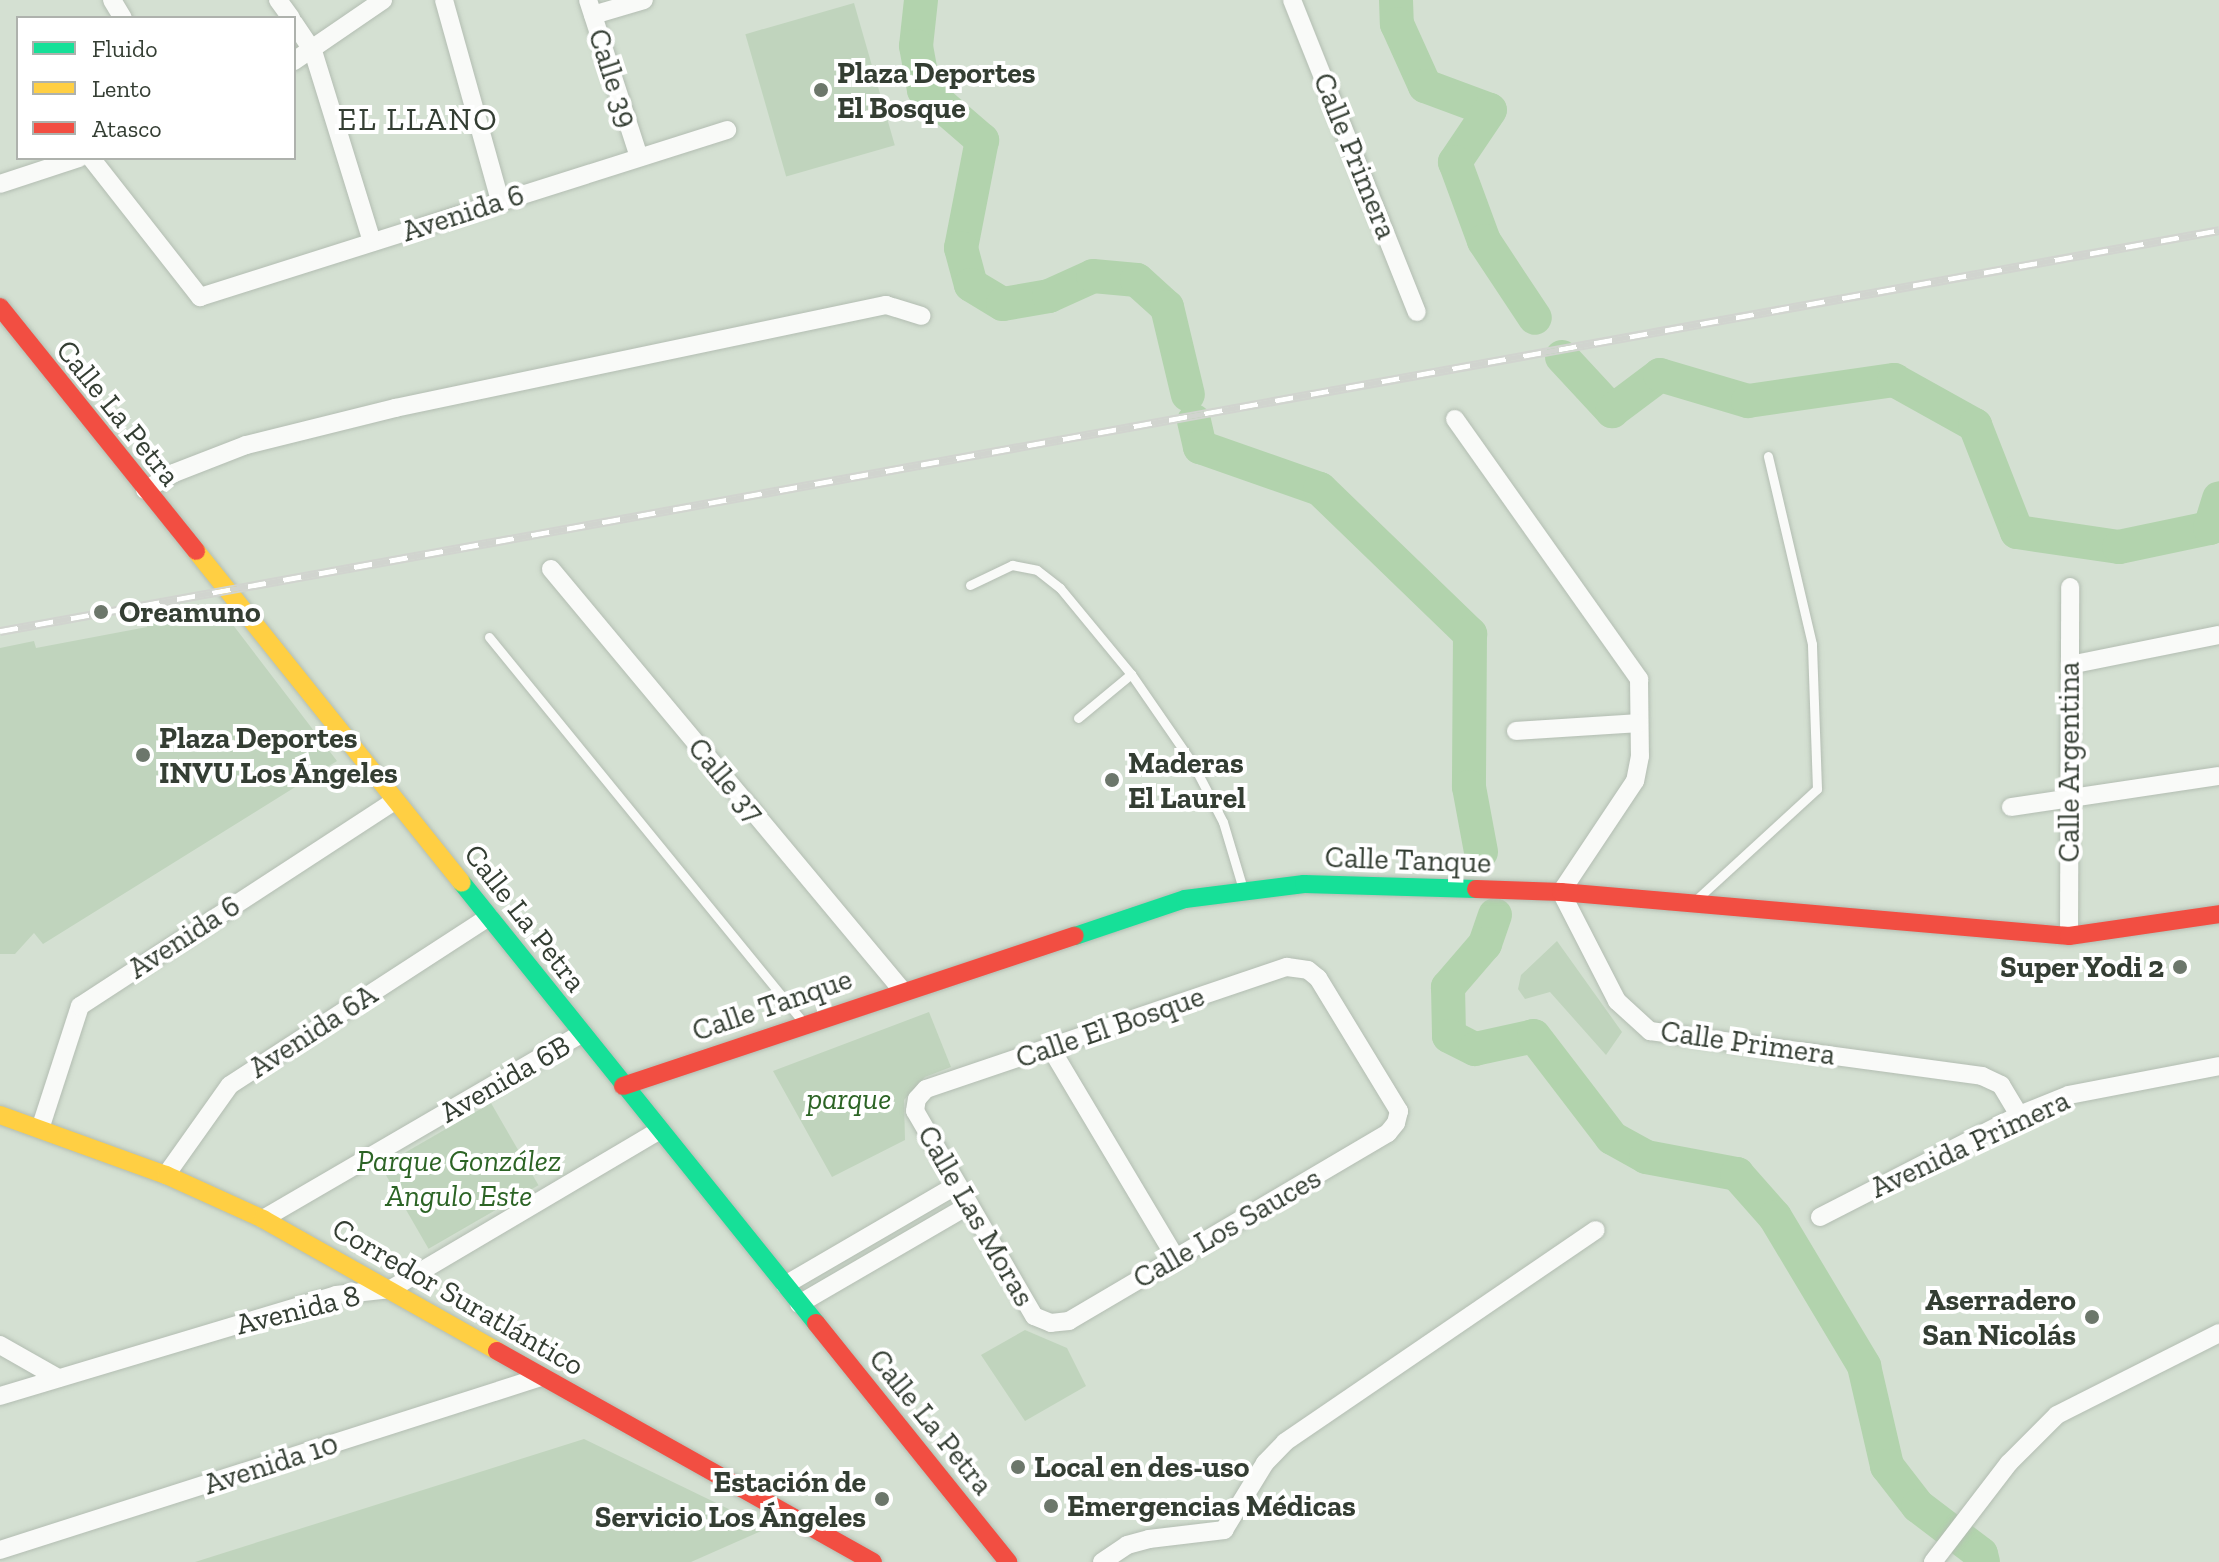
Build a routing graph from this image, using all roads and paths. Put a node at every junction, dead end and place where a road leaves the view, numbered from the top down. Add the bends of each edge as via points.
1 (383, 0) edge
2 (444, 0) edge
3 (644, 0) edge
4 (1292, 0) edge
5 (590, 8) edge
6 (296, 26) edge
7 (313, 51) junction
8 (296, 60) edge
9 (727, 130) dead end
10 (639, 157) junction
11 (73, 160) edge
12 (93, 160) edge
13 (0, 184) edge
14 (500, 201) junction
15 (372, 242) junction
16 (0, 307) edge
17 (1417, 312) dead end
18 (921, 316) dead end
19 (1455, 419) dead end
20 (1768, 456) dead end
21 (145, 490) junction
22 (551, 569) dead end
23 (970, 585) dead end
24 (2070, 587) dead end
25 (2219, 635) edge
26 (489, 637) dead end
27 (2070, 665) junction
28 (1131, 674) junction
29 (1078, 718) dead end
30 (1639, 723) junction
31 (1516, 731) dead end
32 (2219, 776) edge
33 (2069, 799) junction
34 (395, 801) junction
35 (2011, 807) dead end
36 (1244, 892) junction
37 (1561, 892) junction
38 (1693, 903) junction
39 (2219, 914) edge
40 (489, 917) junction
41 (2069, 936) junction
42 (902, 990) junction
43 (805, 1024) junction
44 (581, 1034) junction
45 (1050, 1047) junction
46 (2219, 1066) edge
47 (623, 1086) junction
48 (917, 1099) joint
49 (0, 1115) edge
50 (2019, 1115) junction
51 (1396, 1123) joint
52 (41, 1126) junction
53 (658, 1131) junction
54 (166, 1175) junction
55 (957, 1185) junction
56 (969, 1205) junction
57 (1820, 1217) dead end
58 (263, 1219) junction
59 (1596, 1230) dead end
60 (1176, 1258) junction
61 (785, 1285) junction
62 (391, 1289) junction
63 (799, 1304) junction
64 (1051, 1323) joint
65 (2219, 1333) edge
66 (0, 1345) edge
67 (541, 1377) junction
68 (58, 1378) junction
69 (0, 1396) edge
70 (0, 1550) edge
71 (1938, 1555) edge
72 (873, 1562) edge
73 (1008, 1562) edge
74 (1102, 1562) edge

1 - 7 street
2 - 14 street
3 - 5 street
4 - 17 street, Calle Primera
5 - 10 street, Calle 39
6 - 7 street
7 - 8 street
7 - 15 street
9 - 10 street, Avenida 6
10 - 14 street, Avenida 6
11 - 13 street
12 - 15 street, Avenida 6 via 200,297
14 - 15 street, Avenida 6
16 - 21 street, Calle La Petra
18 - 21 street via 886,305 395,408 246,445
19 - 30 street via 1639,679
20 - 38 lane via 1812,644 1817,789
21 - 34 street, Calle La Petra
22 - 42 street, Calle 37
23 - 28 lane via 1012,565 1037,570 1060,588
24 - 27 street, Calle Argentina
25 - 27 street
26 - 43 lane
27 - 33 street, Calle Argentina
28 - 29 lane
28 - 36 lane via 1193,764 1223,822
30 - 31 street
30 - 37 street via 1635,781
32 - 33 street
33 - 35 street
33 - 41 street, Calle Argentina
34 - 40 street, Calle La Petra
34 - 52 street, Avenida 6 via 80,1006
36 - 37 street, Calle Tanque via 1304,884
36 - 42 street, Calle Tanque via 1185,899
37 - 38 street, Calle Tanque
37 - 50 street, Calle Primera via 1617,1001 1650,1031 1982,1076 2001,1085
38 - 41 street, Calle Tanque
39 - 41 street, Calle Tanque
40 - 44 street, Calle La Petra
40 - 54 street, Avenida 6A via 230,1085
42 - 43 street, Calle Tanque
43 - 47 street, Calle Tanque
44 - 47 street, Calle La Petra
44 - 58 street, Avenida 6B
45 - 48 street, Calle El Bosque via 926,1089
45 - 51 street, Calle El Bosque via 1287,967 1308,970 1399,1111
45 - 60 street
46 - 50 street, Avenida Primera via 2100,1086
47 - 53 street, Calle La Petra
48 - 55 street, Calle Las Moras via 915,1111
49 - 52 street, Corredor Suratlántico
50 - 57 street, Avenida Primera
51 - 60 street, Calle Los Sauces via 1388,1133
52 - 54 street, Corredor Suratlántico
53 - 61 street, Calle La Petra
53 - 62 street, Avenida 8
54 - 58 street, Corredor Suratlántico
55 - 56 street, Calle Las Moras
55 - 61 street
56 - 63 street
56 - 64 street, Calle Las Moras via 1034,1316
58 - 62 street, Corredor Suratlántico
59 - 74 street via 1285,1442 1265,1463 1224,1530 1149,1539 1127,1545
60 - 64 street, Calle Los Sauces via 1069,1321
61 - 63 street, Calle La Petra
62 - 67 street, Corredor Suratlántico
62 - 68 street, Avenida 8 via 336,1295
63 - 73 street, Calle La Petra
65 - 71 street via 2057,1415
66 - 68 street
67 - 70 street, Avenida 10
67 - 72 street, Corredor Suratlántico
68 - 69 street, Avenida 8

